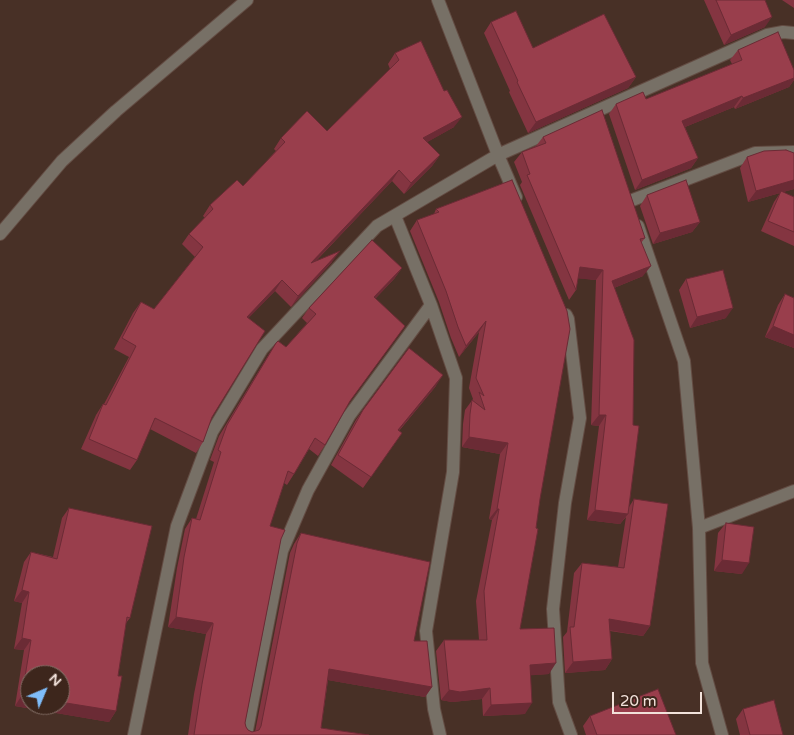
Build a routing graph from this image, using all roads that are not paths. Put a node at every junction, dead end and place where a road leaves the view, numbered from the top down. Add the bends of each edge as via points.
1 (247, 0) edge
2 (438, 0) edge
3 (794, 33) edge
4 (794, 152) edge
5 (498, 155) junction
6 (521, 209) edge
7 (395, 216) junction
8 (0, 234) edge
9 (560, 300) edge
10 (431, 305) junction
11 (794, 491) edge
12 (699, 528) junction
13 (134, 735) edge
14 (246, 735) edge
15 (440, 735) edge
16 (571, 735) edge
17 (722, 735) edge

1 - 8 street via 62,161
2 - 5 street
3 - 5 street via 767,35 600,114
4 - 12 street via 755,153 628,197 684,361
5 - 6 street
5 - 7 street
7 - 10 street
7 - 13 street via 377,226 262,349 212,432 177,526
9 - 16 street via 568,318 580,418 565,503 553,609 559,702
10 - 14 street via 349,416 304,499 282,551
10 - 15 street via 456,378 453,472 426,631
11 - 12 street
12 - 17 street via 702,663

